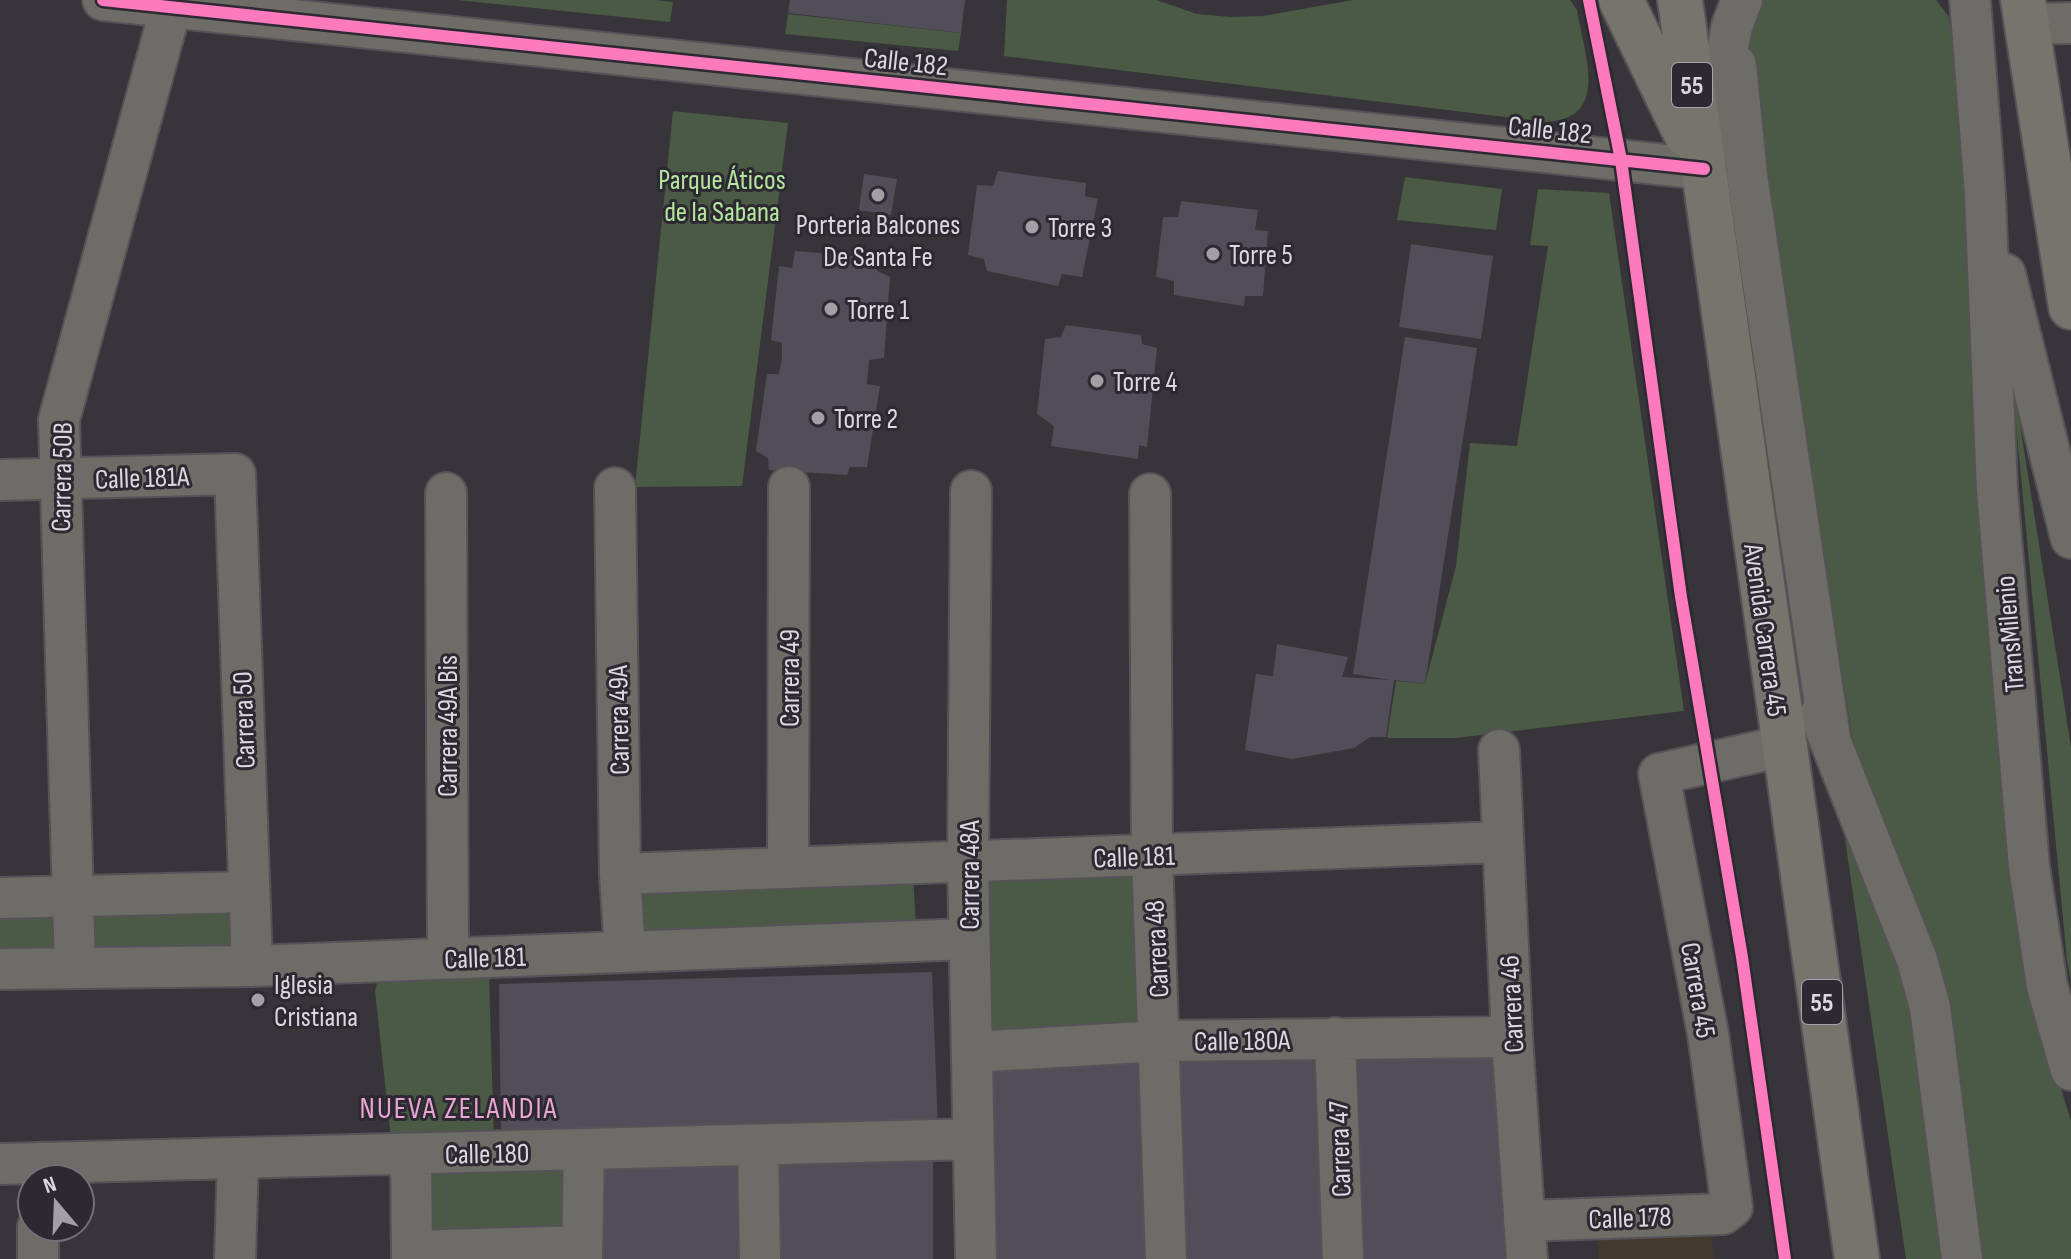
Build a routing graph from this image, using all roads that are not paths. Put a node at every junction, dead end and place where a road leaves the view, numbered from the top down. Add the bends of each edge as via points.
1 (103, 0) edge
2 (1621, 0) edge
3 (1680, 0) edge
4 (1970, 1) edge
5 (172, 3) edge
6 (1734, 9) edge
7 (2025, 12) edge
8 (2071, 23) edge
9 (1704, 169) junction
10 (1985, 194) junction
11 (2071, 307) edge
12 (235, 474) joint
13 (58, 479) junction
14 (0, 480) edge
15 (789, 487) dead end
16 (615, 488) dead end
17 (971, 491) dead end
18 (446, 493) dead end
19 (1150, 494) dead end
20 (2071, 538) edge
21 (1758, 572) junction
22 (1830, 739) junction
23 (1783, 746) junction
24 (1499, 750) dead end
25 (1503, 842) junction
26 (1152, 855) junction
27 (968, 862) junction
28 (788, 868) junction
29 (620, 874) junction
30 (249, 892) junction
31 (72, 896) junction
32 (0, 898) edge
33 (969, 939) junction
34 (625, 952) junction
35 (448, 958) junction
36 (252, 966) junction
37 (75, 968) junction
38 (0, 969) edge
39 (1512, 1037) junction
40 (1335, 1038) junction
41 (1160, 1041) junction
42 (972, 1052) junction
43 (2071, 1070) edge
44 (973, 1139) junction
45 (758, 1146) junction
46 (584, 1151) junction
47 (411, 1155) junction
48 (238, 1159) junction
49 (96, 1168) edge
50 (1732, 1207) joint
51 (1525, 1240) edge
52 (582, 1253) edge
53 (412, 1255) edge
54 (235, 1259) edge
55 (760, 1259) edge
56 (976, 1259) edge
57 (1166, 1259) edge
58 (1343, 1259) edge
59 (1857, 1259) edge
60 (1962, 1259) edge

1 - 5 street, Calle 182
2 - 9 highway
3 - 9 highway, Avenida Carrera 45 / 55
4 - 10 street, TransMilenio
5 - 9 street, Calle 182
5 - 13 street, Carrera 50B via 59,420
6 - 9 street
6 - 22 street via 1747,175
7 - 8 street
7 - 11 highway
9 - 21 highway, Avenida Carrera 45 / 55
10 - 20 street, TransMilenio
10 - 43 street, TransMilenio via 1997,490 2029,866 2047,986
12 - 13 street, Calle 181A
12 - 30 street, Carrera 50
13 - 14 street, Calle 181A
13 - 31 street, Carrera 50B
15 - 28 street, Carrera 49
16 - 29 street, Carrera 49A
17 - 27 street, Carrera 48A
18 - 35 street, Carrera 49A Bis
19 - 26 street, Carrera 48
21 - 22 street
21 - 23 highway, Avenida Carrera 45 / 55
22 - 60 street via 1917,960 1930,1007
23 - 50 street, Carrera 45 via 1659,774 1708,1034
23 - 59 highway, Avenida Carrera 45 / 55
24 - 25 street, Carrera 46
25 - 26 street, Calle 181
25 - 39 street, Carrera 46
26 - 27 street, Calle 181
26 - 41 street, Carrera 48
27 - 28 street, Calle 181
27 - 33 street, Carrera 48A
28 - 29 street, Calle 181
29 - 34 street, Carrera 49A
30 - 31 street
30 - 36 street, Carrera 50
31 - 32 street
31 - 37 street, Carrera 50B
33 - 34 street, Calle 181
33 - 42 street, Carrera 48A
34 - 35 street, Calle 181
35 - 36 street, Calle 181
36 - 37 street, Calle 181
37 - 38 street, Calle 181
39 - 40 street, Calle 180A
39 - 51 street, Carrera 46
40 - 41 street, Calle 180A
40 - 58 street, Carrera 47
41 - 42 street, Calle 180A
41 - 57 street, Carrera 48
42 - 44 street, Carrera 48A
44 - 45 street, Calle 180
44 - 56 street, Carrera 48A
45 - 46 street, Calle 180
45 - 55 street
46 - 47 street, Calle 180
46 - 52 street
47 - 48 street, Calle 180
47 - 53 street
48 - 49 street, Calle 180
48 - 54 street
50 - 51 street, Calle 178 via 1723,1214
52 - 53 street

